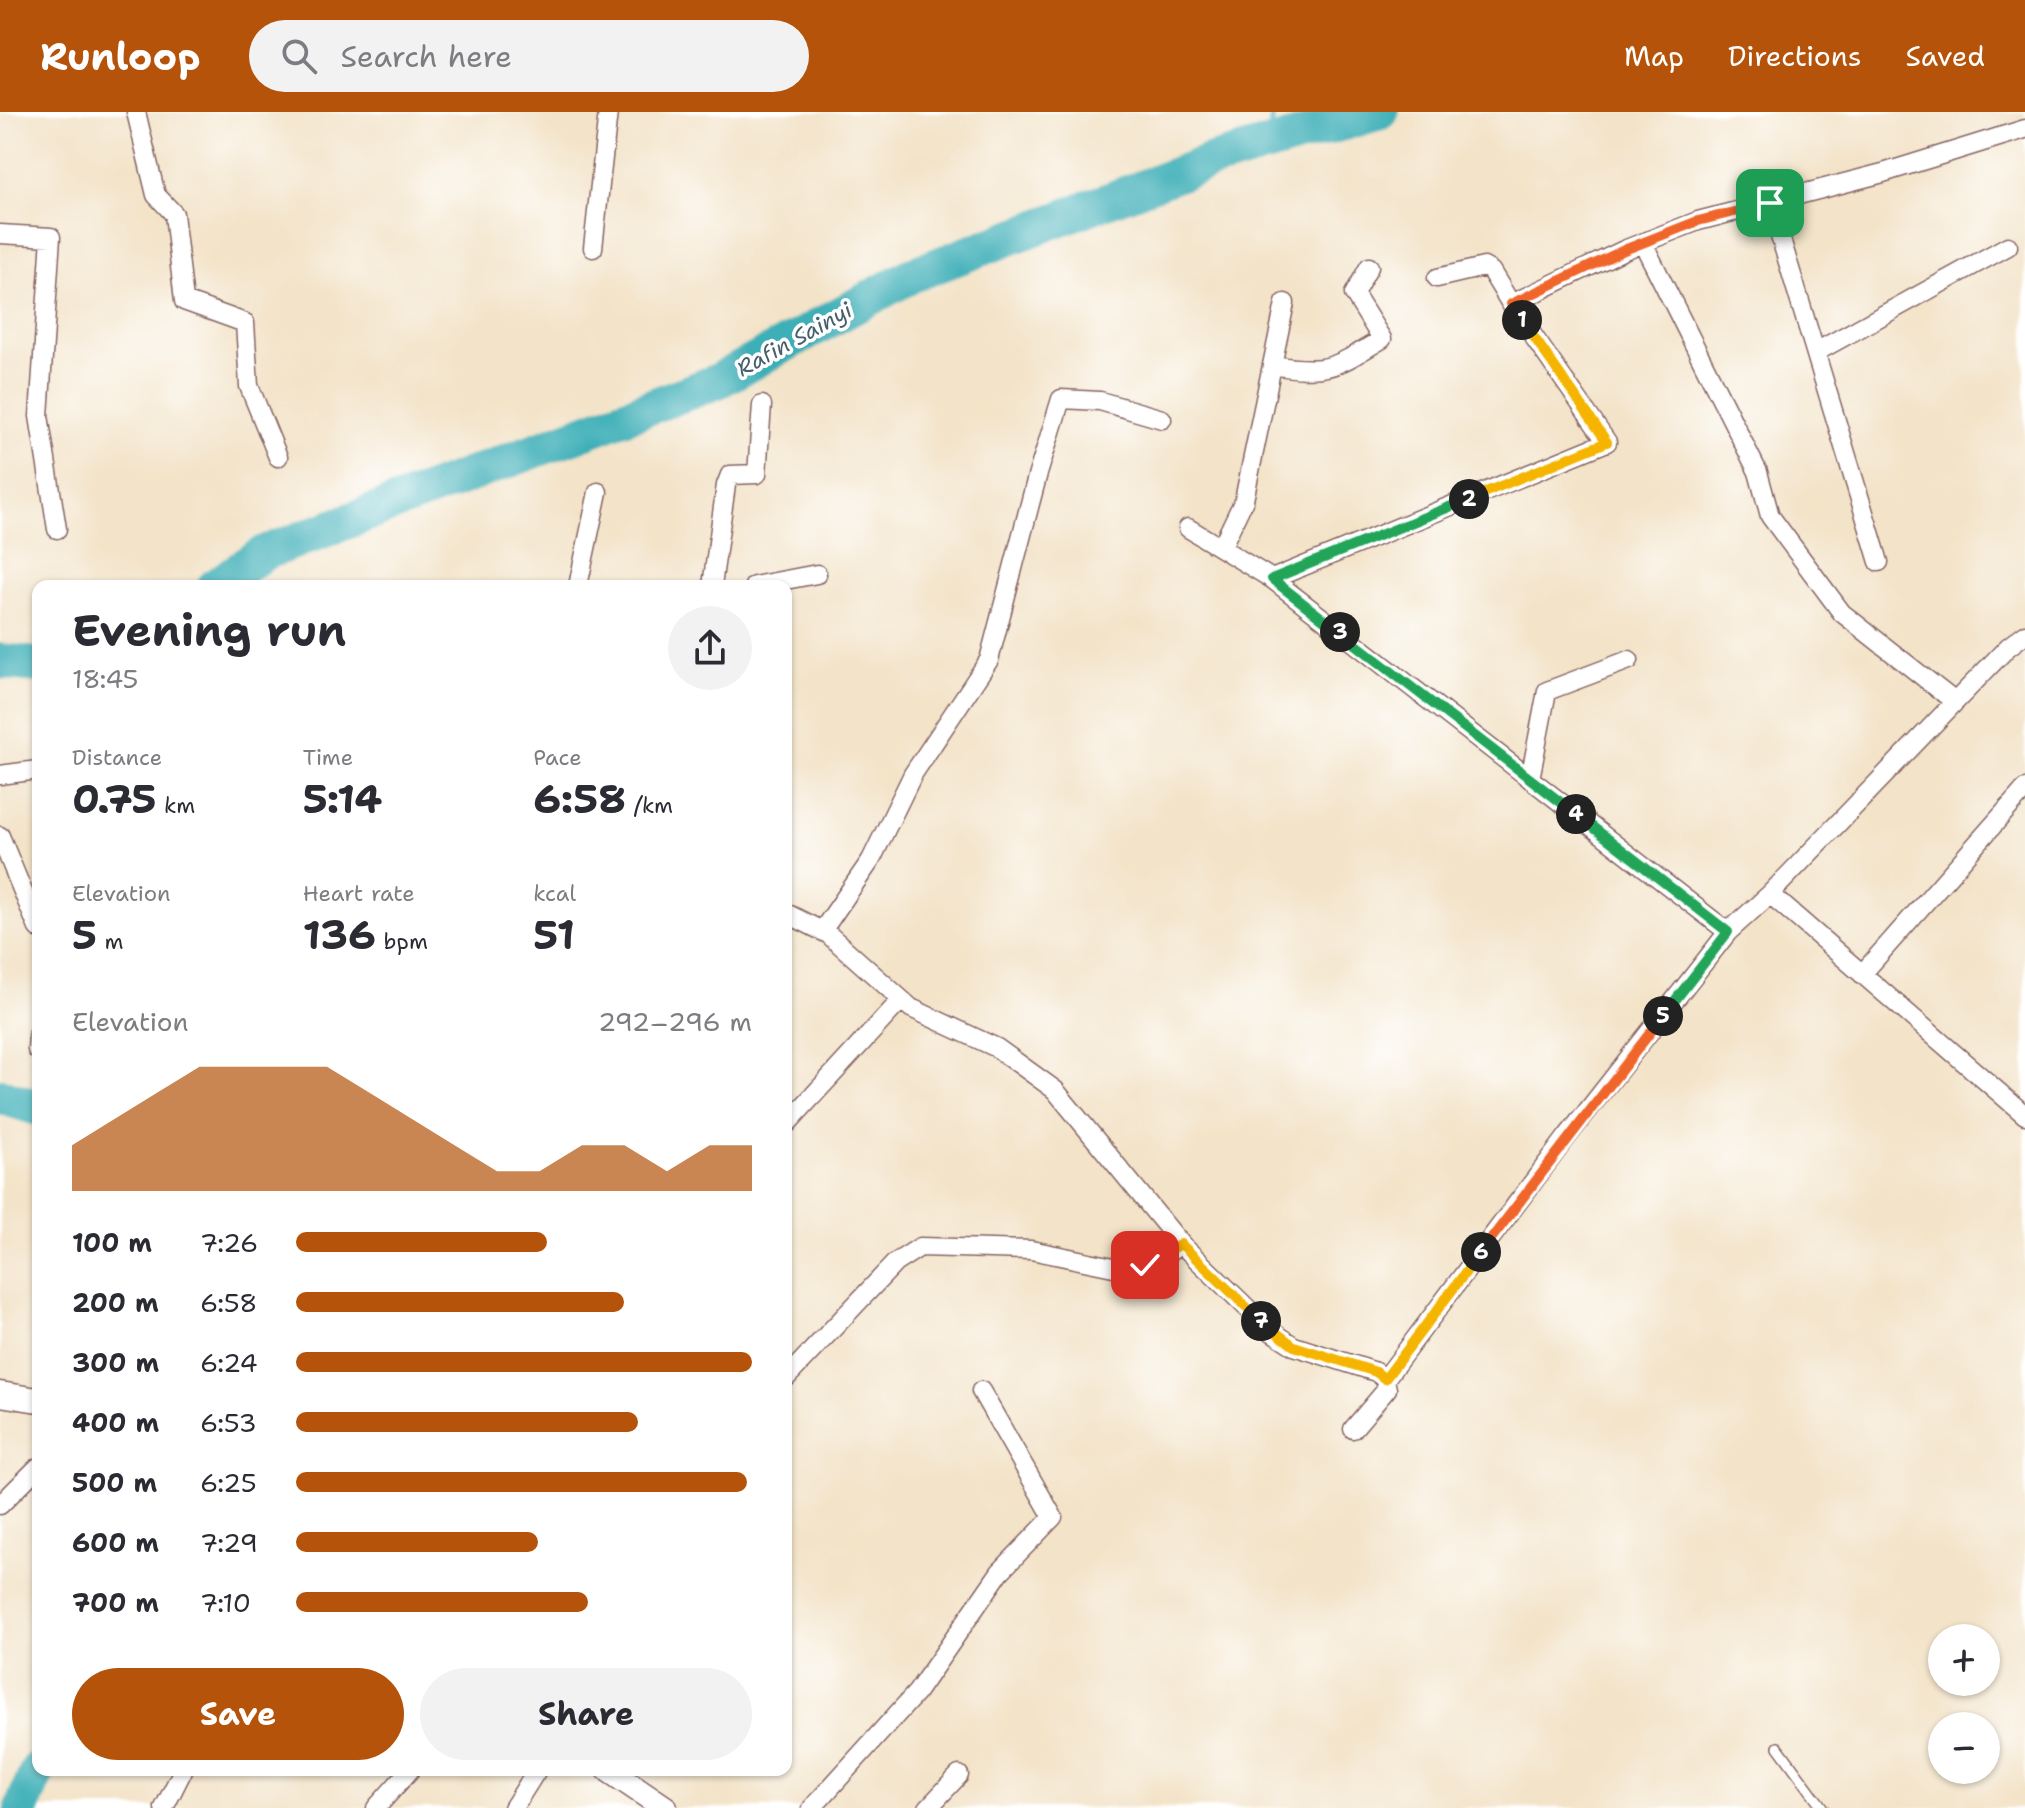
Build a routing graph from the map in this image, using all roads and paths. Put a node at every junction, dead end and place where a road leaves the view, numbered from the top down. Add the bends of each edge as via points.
1 (136, 112) edge
2 (608, 112) edge
3 (2025, 129) edge
4 (1770, 203) junction
5 (0, 234) edge
6 (1643, 243) junction
7 (2008, 246) dead end
8 (593, 248) dead end
9 (1369, 267) dead end
10 (1437, 278) dead end
11 (1285, 303) dead end
12 (1511, 304) junction
13 (1816, 352) junction
14 (1272, 365) junction
15 (762, 405) dead end
16 (1162, 419) dead end
17 (278, 457) dead end
18 (598, 492) dead end
19 (1188, 528) dead end
20 (57, 529) dead end
21 (1221, 548) junction
22 (1879, 562) dead end
23 (817, 574) dead end
24 (1272, 579) junction
25 (579, 580) edge
26 (713, 580) edge
27 (786, 580) edge
28 (2025, 634) edge
29 (1629, 660) dead end
30 (1955, 702) junction
31 (32, 771) edge
32 (0, 775) edge
33 (1530, 779) junction
34 (2025, 789) edge
35 (0, 836) edge
36 (1770, 894) junction
37 (32, 913) edge
38 (792, 916) edge
39 (822, 931) junction
40 (1728, 932) junction
41 (1862, 974) junction
42 (901, 1000) junction
43 (2025, 1115) edge
44 (792, 1118) edge
45 (1181, 1244) junction
46 (792, 1372) edge
47 (1385, 1379) junction
48 (981, 1391) dead end
49 (0, 1394) edge
50 (32, 1399) edge
51 (1353, 1429) dead end
52 (32, 1473) edge
53 (0, 1505) edge
54 (1778, 1747) dead end
55 (959, 1775) dead end
56 (180, 1776) edge
57 (405, 1776) edge
58 (533, 1776) edge
59 (618, 1776) edge
60 (164, 1808) edge
61 (376, 1808) edge
62 (513, 1808) edge
63 (665, 1808) edge
64 (812, 1808) edge
65 (928, 1808) edge
66 (1823, 1808) edge

1 - 17 street via 156,195 174,214 184,301 245,323 249,386
2 - 8 street
3 - 4 street
4 - 6 street via 1698,221
4 - 13 street
5 - 20 street via 51,237 39,416
6 - 12 street
6 - 30 street via 1758,472 1770,516 1842,613
7 - 13 street
9 - 14 street via 1354,294 1382,339 1344,362 1314,372
10 - 12 street via 1484,267
11 - 14 street
12 - 24 street via 1607,442
13 - 22 street
14 - 21 street via 1244,500
15 - 26 street via 757,474 730,475
16 - 39 street via 1100,401 1061,399 989,660 913,774 871,860
18 - 25 street
19 - 21 street
21 - 24 street
23 - 27 street
24 - 33 street
28 - 30 street
29 - 33 street via 1547,691
30 - 36 street
31 - 32 street
33 - 40 street
34 - 41 street
35 - 37 street
36 - 40 street
36 - 41 street
38 - 39 street
39 - 42 street
40 - 47 street
41 - 43 street
42 - 44 street
42 - 45 street via 997,1048 1055,1090
45 - 46 street via 1128,1270 1031,1250 920,1247 895,1263
45 - 47 street via 1272,1332 1294,1346
47 - 51 street via 1387,1389
48 - 64 street via 1053,1517 1000,1572 917,1692
49 - 50 street
52 - 53 street
54 - 66 lane
55 - 65 street
56 - 60 street
57 - 61 street
58 - 62 street
59 - 63 street

